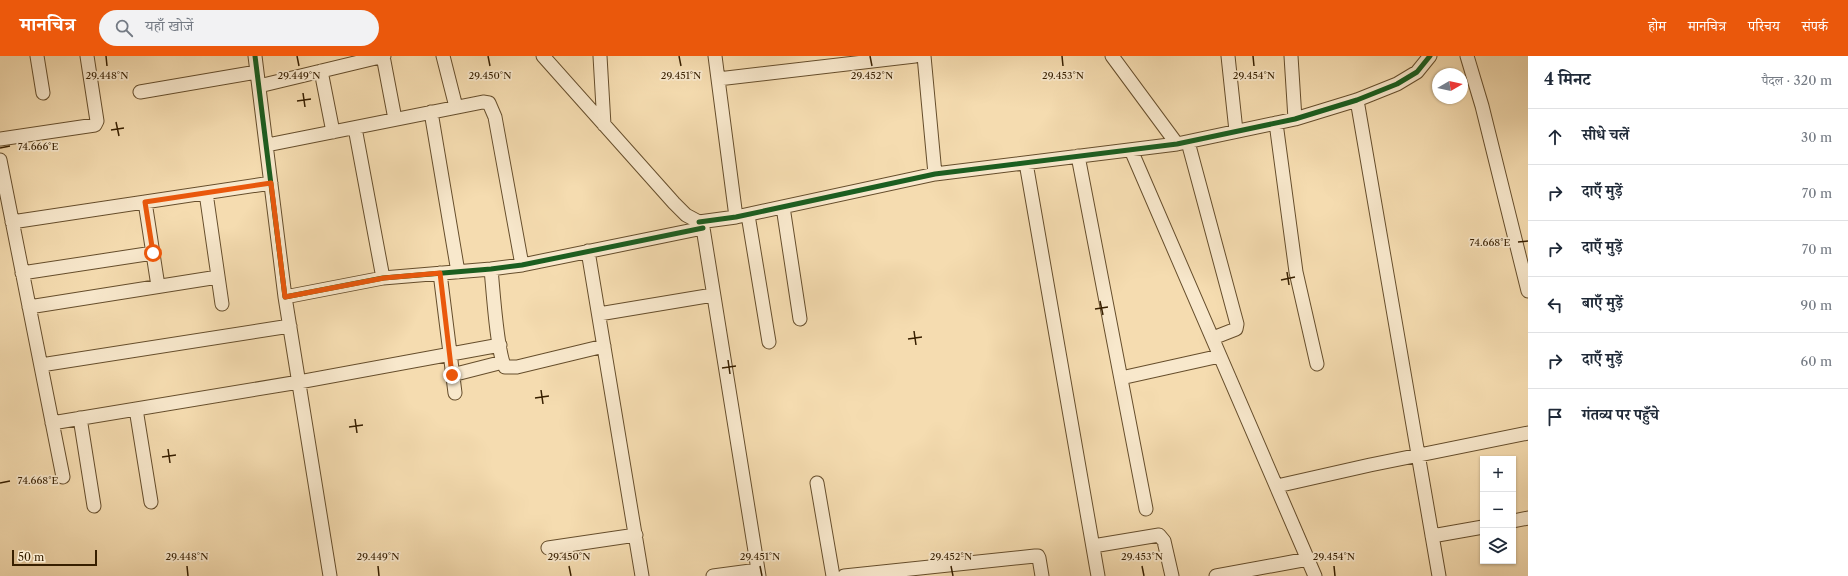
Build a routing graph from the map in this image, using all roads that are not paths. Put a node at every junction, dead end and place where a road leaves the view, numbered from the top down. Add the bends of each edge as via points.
1 (37, 56) edge
2 (87, 56) edge
3 (255, 56) edge
4 (383, 56) edge
5 (443, 56) edge
6 (543, 56) edge
7 (600, 56) edge
8 (715, 56) edge
9 (915, 56) edge
10 (924, 56) edge
11 (1112, 56) edge
12 (1228, 56) edge
13 (1291, 56) edge
14 (1430, 56) edge
15 (1467, 56) edge
16 (321, 71) junction
17 (257, 72) junction
18 (718, 79) junction
19 (259, 86) junction
20 (43, 92) dead end
21 (140, 92) dead end
22 (1356, 100) junction
23 (456, 107) junction
24 (431, 112) junction
25 (1295, 119) junction
26 (395, 120) junction
27 (1276, 123) junction
28 (604, 125) junction
29 (355, 128) junction
30 (1236, 131) junction
31 (333, 132) junction
32 (0, 139) edge
33 (1182, 143) junction
34 (267, 145) junction
35 (1131, 150) junction
36 (1078, 156) junction
37 (0, 160) edge
38 (1026, 163) junction
39 (935, 174) junction
40 (271, 183) junction
41 (206, 193) junction
42 (145, 202) junction
43 (783, 207) junction
44 (742, 216) junction
45 (12, 222) junction
46 (701, 225) junction
47 (588, 251) junction
48 (153, 253) junction
49 (522, 265) junction
50 (491, 269) junction
51 (458, 272) junction
52 (22, 273) junction
53 (440, 273) junction
54 (218, 276) junction
55 (384, 278) junction
56 (158, 286) junction
57 (1528, 290) edge
58 (714, 295) junction
59 (285, 297) junction
60 (222, 304) dead end
61 (29, 307) junction
62 (599, 314) junction
63 (800, 318) dead end
64 (290, 326) junction
65 (1213, 338) junction
66 (769, 342) dead end
67 (500, 345) junction
68 (604, 346) junction
69 (450, 354) junction
70 (1220, 356) junction
71 (503, 362) junction
72 (1317, 364) dead end
73 (41, 365) junction
74 (452, 375) junction
75 (1121, 378) junction
76 (299, 382) junction
77 (455, 393) dead end
78 (136, 409) junction
79 (80, 418) junction
80 (52, 423) junction
81 (1528, 433) edge
82 (1419, 456) junction
83 (63, 477) dead end
84 (817, 483) dead end
85 (1276, 486) junction
86 (151, 502) dead end
87 (94, 506) dead end
88 (1146, 509) dead end
89 (1528, 518) edge
90 (1516, 520) edge
91 (1480, 528) edge
92 (636, 535) junction
93 (1432, 536) junction
94 (1093, 546) junction
95 (548, 548) dead end
96 (1308, 559) junction
97 (759, 573) edge
98 (898, 573) edge
99 (330, 576) edge
100 (642, 576) edge
101 (713, 576) edge
102 (833, 576) edge
103 (844, 576) edge
104 (1042, 576) edge
105 (1098, 576) edge
106 (1172, 576) edge
107 (1216, 576) edge
108 (1315, 576) edge
109 (1439, 576) edge

1 - 20 street
2 - 32 street via 97,121 95,126
3 - 17 street
4 - 16 street
4 - 26 street
5 - 23 street
6 - 28 street
7 - 28 street
8 - 18 street
9 - 18 street
10 - 39 street
11 - 33 street
12 - 30 street
13 - 25 street
14 - 22 street via 1417,72 1396,84
15 - 57 street
16 - 19 street
16 - 31 street
17 - 19 street
17 - 21 street
18 - 44 street
19 - 34 street
22 - 25 street
22 - 82 street
23 - 24 street
23 - 49 street via 483,102 489,103 493,109
24 - 26 street
24 - 51 street
25 - 27 street
26 - 29 street
27 - 30 street
27 - 72 street via 1296,272
28 - 46 street via 678,207
29 - 31 street
29 - 55 street
30 - 33 street
31 - 34 street
33 - 35 street
33 - 65 street via 1237,324 1232,331
34 - 40 street
35 - 36 street
35 - 65 street
36 - 38 street
36 - 75 street
37 - 45 street
38 - 39 street
38 - 94 street
39 - 43 street
40 - 41 street
40 - 59 street
41 - 42 street
41 - 54 street
42 - 45 street
42 - 48 street
43 - 44 street
43 - 63 street
44 - 46 street
44 - 66 street
45 - 52 street
46 - 47 street
46 - 58 street
47 - 49 street
47 - 62 street
48 - 52 street
48 - 56 street
49 - 50 street
50 - 51 street
50 - 67 street
51 - 53 street
52 - 61 street
53 - 55 street
53 - 69 street
54 - 56 street
54 - 60 street
55 - 59 street
56 - 61 street
58 - 62 street
58 - 97 street
59 - 64 street
61 - 73 street
62 - 68 street
64 - 73 street
64 - 76 street
65 - 70 street
67 - 69 street
67 - 71 street
68 - 71 street via 517,367 506,367
68 - 92 street
69 - 74 street
69 - 76 street
70 - 75 street
70 - 85 street
71 - 74 street
73 - 80 street
74 - 77 street
75 - 88 street
76 - 78 street
76 - 99 street
78 - 79 street
78 - 86 street
79 - 80 street
79 - 87 street
80 - 83 street
81 - 82 street
82 - 85 street
82 - 93 street
84 - 102 street
85 - 96 street
89 - 90 street
91 - 93 street
92 - 95 street
92 - 100 street
93 - 109 street
94 - 105 street
94 - 106 street via 1159,535 1164,541
96 - 107 street
96 - 108 street
97 - 101 street
98 - 103 street
98 - 104 street via 1038,556

